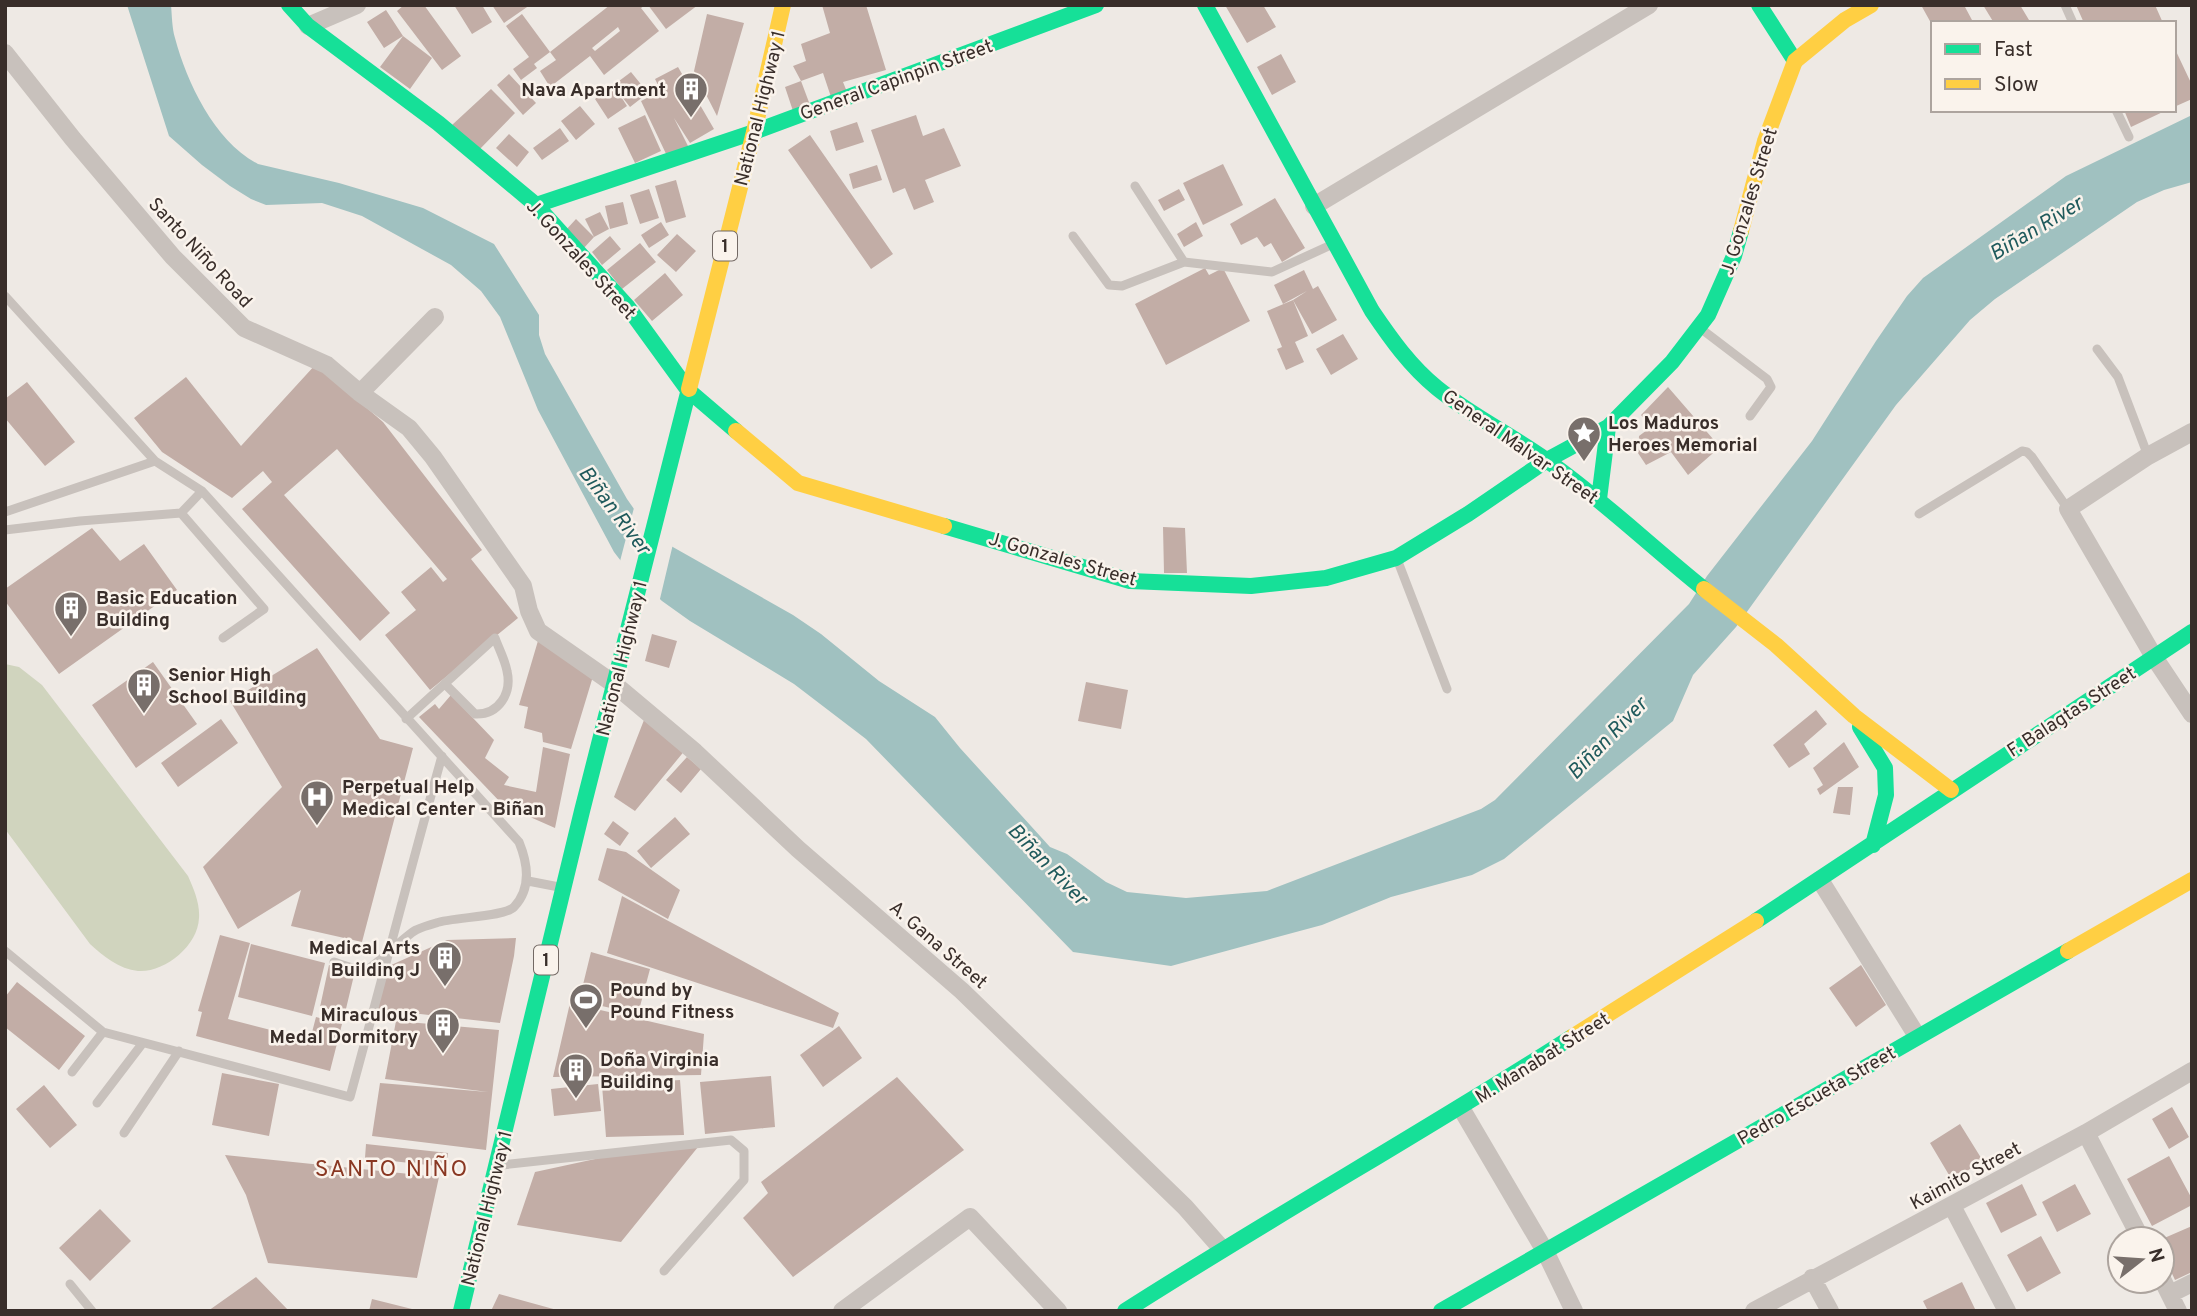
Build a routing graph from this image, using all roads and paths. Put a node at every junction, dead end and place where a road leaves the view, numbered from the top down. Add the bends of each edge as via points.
1 (289, 5) edge
2 (357, 5) edge
3 (783, 5) edge
4 (1096, 5) edge
5 (1205, 5) edge
6 (1649, 5) edge
7 (1759, 5) edge
8 (1871, 5) edge
9 (2065, 5) edge
10 (2072, 21) edge
11 (308, 26) junction
12 (5, 53) edge
13 (1795, 61) junction
14 (2117, 112) edge
15 (754, 132) junction
16 (2129, 137) dead end
17 (1135, 186) dead end
18 (536, 205) junction
19 (1314, 206) junction
20 (1073, 236) dead end
21 (1334, 243) junction
22 (1184, 262) junction
23 (5, 296) edge
24 (435, 317) dead end
25 (1698, 327) junction
26 (2097, 349) dead end
27 (688, 390) junction
28 (360, 393) junction
29 (1750, 416) dead end
30 (1608, 427) junction
31 (2192, 432) edge
32 (2148, 456) junction
33 (1547, 460) junction
34 (155, 461) junction
35 (202, 491) junction
36 (1599, 499) junction
37 (2068, 509) junction
38 (5, 512) edge
39 (181, 513) junction
40 (1919, 513) dead end
41 (5, 530) edge
42 (1396, 558) junction
43 (2192, 632) edge
44 (223, 638) dead end
45 (2154, 657) junction
46 (445, 684) junction
47 (614, 684) junction
48 (1447, 689) dead end
49 (2192, 714) edge
50 (1854, 716) junction
51 (406, 719) junction
52 (442, 756) junction
53 (1951, 790) junction
54 (1873, 845) junction
55 (1820, 880) junction
56 (2192, 880) edge
57 (528, 881) junction
58 (564, 888) junction
59 (391, 948) junction
60 (5, 951) edge
61 (334, 962) dead end
62 (103, 1032) junction
63 (1917, 1037) junction
64 (142, 1044) junction
65 (179, 1051) junction
66 (2192, 1071) edge
67 (72, 1072) dead end
68 (97, 1103) dead end
69 (1461, 1108) junction
70 (124, 1133) dead end
71 (2086, 1133) junction
72 (497, 1166) junction
73 (1952, 1206) junction
74 (2134, 1225) edge
75 (1222, 1250) junction
76 (1545, 1251) junction
77 (664, 1271) dead end
78 (1812, 1279) junction
79 (70, 1284) dead end
80 (2170, 1295) edge
81 (92, 1311) edge
82 (461, 1311) edge
83 (842, 1311) edge
84 (1058, 1311) edge
85 (1125, 1311) edge
86 (1441, 1311) edge
87 (1574, 1311) edge
88 (1754, 1311) edge
89 (1830, 1311) edge
90 (2007, 1311) edge
91 (2178, 1311) edge

1 - 11 main road, J. Gonzales Street
2 - 11 street
3 - 15 main road, National Highway 1 / 1
4 - 15 main road, General Capinpin Street
5 - 19 main road, General Malvar Street
6 - 19 street
7 - 13 main road
8 - 13 main road
9 - 10 lane
11 - 18 main road, J. Gonzales Street via 438,123
12 - 28 street, Santo Niño Road via 173,257 244,328 327,365
13 - 25 main road, J. Gonzales Street via 1765,141 1734,256
14 - 16 lane
15 - 18 main road, General Capinpin Street
15 - 27 main road, National Highway 1 / 1
17 - 22 lane
18 - 27 main road, J. Gonzales Street via 627,306
19 - 21 main road, General Malvar Street
20 - 22 lane via 1110,285 1122,286
21 - 22 lane via 1272,272
21 - 33 main road, General Malvar Street via 1401,353 1436,387
23 - 34 lane
24 - 28 street
25 - 29 lane via 1767,379 1771,387
25 - 30 main road, J. Gonzales Street via 1672,362
26 - 32 lane via 2118,377
27 - 42 main road, J. Gonzales Street via 798,483 1130,581 1251,586 1326,578
27 - 47 main road, National Highway 1 / 1
28 - 47 street, Santo Niño Road via 409,428 433,457 523,586 538,631
30 - 33 main road, J. Gonzales Street
30 - 36 main road
31 - 32 street
32 - 37 street
33 - 36 main road, General Malvar Street
33 - 42 main road, J. Gonzales Street
34 - 35 lane
34 - 38 lane
35 - 39 lane
35 - 51 lane
36 - 50 main road, General Malvar Street via 1776,645
37 - 40 lane via 2032,457 2022,451
37 - 45 street
39 - 41 lane
39 - 44 lane via 264,609
42 - 48 lane
43 - 45 main road, F. Balagtas Street
45 - 49 street
45 - 53 main road, F. Balagtas Street
46 - 46 lane via 485,647 495,638 509,682 497,708 475,714
46 - 51 lane
47 - 58 main road, National Highway 1 / 1
47 - 75 street, A. Gana Street via 961,990 1185,1207
50 - 53 main road, General Malvar Street
50 - 54 main road via 1885,768 1886,795
51 - 52 lane
52 - 57 lane via 519,842
52 - 59 lane
53 - 54 main road, M. Manabat Street
54 - 55 main road, M. Manabat Street
55 - 63 street
55 - 69 main road, M. Manabat Street
56 - 63 main road, Pedro Escueta Street
57 - 58 lane
57 - 59 lane via 512,910 438,922
58 - 72 main road, National Highway 1 / 1
59 - 61 lane via 369,969
59 - 65 lane via 350,1097
60 - 62 lane
62 - 64 lane
62 - 67 lane
63 - 76 main road, Pedro Escueta Street
64 - 65 lane
64 - 68 lane
65 - 70 lane
66 - 71 street, Kaimito Street
69 - 75 main road, M. Manabat Street
69 - 76 street
71 - 73 street, Kaimito Street
71 - 74 street
72 - 77 lane via 732,1140 744,1151 744,1180
72 - 82 main road, National Highway 1 / 1
73 - 78 street, Kaimito Street
73 - 90 street
75 - 85 main road, M. Manabat Street
76 - 86 main road, Pedro Escueta Street
76 - 87 street
78 - 88 street, Kaimito Street
78 - 89 street
79 - 81 lane
80 - 91 street
83 - 84 street via 970,1217

